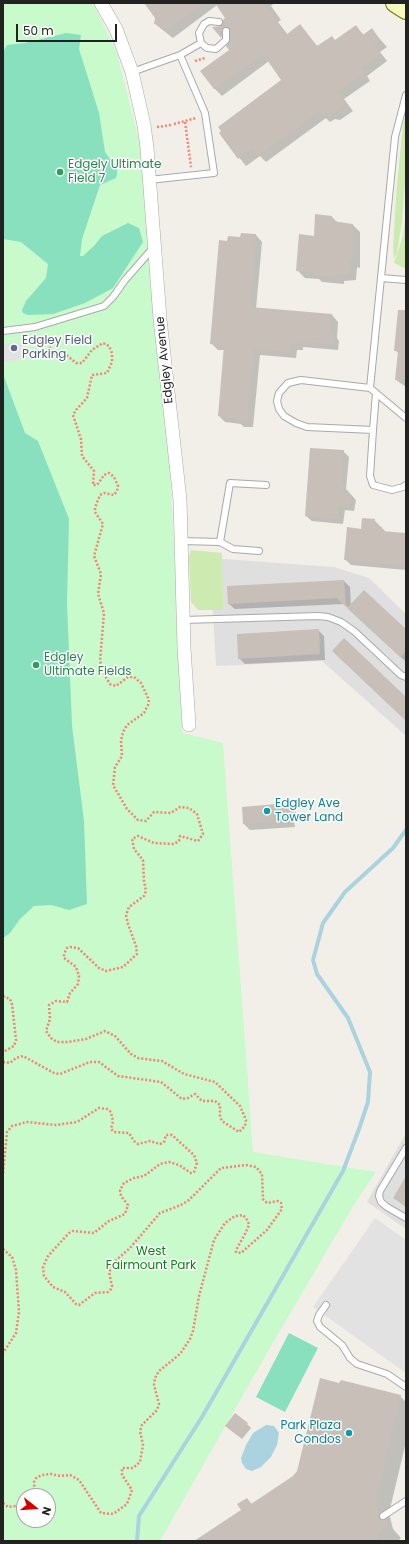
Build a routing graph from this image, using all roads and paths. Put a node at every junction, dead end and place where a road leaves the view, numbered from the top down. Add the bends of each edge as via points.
1 (101, 3) edge
2 (395, 3) edge
3 (406, 10) edge
4 (219, 22) dead end
5 (226, 31) dead end
6 (200, 42) junction
7 (180, 55) junction
8 (132, 72) junction
9 (406, 95) edge
10 (189, 121) dead end
11 (185, 122) junction
12 (174, 124) dead end
13 (190, 167) dead end
14 (149, 180) junction
15 (154, 247) junction
16 (381, 278) junction
17 (406, 280) edge
18 (35, 327) junction
19 (3, 331) edge
20 (370, 388) junction
21 (376, 393) junction
22 (406, 418) edge
23 (373, 430) junction
24 (266, 485) dead end
25 (406, 485) edge
26 (182, 540) junction
27 (220, 542) junction
28 (259, 551) dead end
29 (183, 620) junction
30 (406, 677) edge
31 (190, 725) dead end
32 (3, 996) edge
33 (3, 1052) edge
34 (3, 1062) edge
35 (406, 1148) edge
36 (3, 1173) edge
37 (406, 1218) edge
38 (3, 1249) edge
39 (326, 1305) dead end
40 (3, 1353) edge
41 (406, 1387) edge
42 (34, 1488) edge
43 (406, 1501) edge
44 (3, 1503) edge
45 (16, 1506) edge
46 (383, 1516) dead end

1 - 8 street, Edgley Avenue via 116,29
2 - 3 street
4 - 6 lane via 204,24 199,33
5 - 6 lane via 226,40 216,49 207,48
6 - 7 lane
7 - 8 lane
7 - 14 lane via 205,113 214,173
8 - 14 street, Edgley Avenue via 144,125
9 - 16 lane via 395,137
10 - 11 path
11 - 12 path
11 - 13 path
14 - 15 street, Edgley Avenue
15 - 18 lane via 104,306
15 - 26 street, Edgley Avenue
16 - 17 lane
16 - 20 lane
18 - 19 lane
18 - 34 path via 37,337 48,344 51,352 55,355 63,352 72,361 82,363 92,350 103,343 110,346 112,353 109,370 106,374 92,375 87,398 73,415 81,439 82,456 94,471 94,485 109,473 118,486 118,491 114,495 100,495 95,508 103,524 94,556 101,574 98,594 104,613 100,660 110,684 116,686 131,676 141,683 148,696 147,708 127,725 122,736 122,756 115,767 113,785 127,809 138,820 146,821 154,812 171,813 180,807 189,808 198,814 203,834 198,841 180,836 179,841 174,844 154,843 138,836 132,839 134,849 144,860 146,891 144,896 129,907 126,915 137,954 123,967 106,971 99,968 78,948 67,948 64,958 76,967 78,984 70,993 67,1002 56,1001 49,1005 50,1019 46,1031 57,1042 86,1039 102,1031 109,1032 138,1058 162,1061 184,1074 215,1082 240,1106 246,1120 245,1126 239,1132 222,1121 220,1105 215,1101 202,1101 194,1094 182,1099 161,1082 118,1076 99,1062 90,1062 60,1074 23,1056 10,1063
20 - 21 lane
20 - 23 lane via 301,380 288,383 279,393 277,401 284,416 296,424 307,427
21 - 22 lane
21 - 23 lane
23 - 25 lane via 370,476 373,485 392,490
24 - 27 lane via 230,483
26 - 27 lane
26 - 29 street, Edgley Avenue
27 - 28 lane via 233,549
29 - 30 lane via 328,617 354,631
29 - 31 street, Edgley Avenue
32 - 33 path via 10,999 12,1004 16,1040 14,1046
35 - 37 lane via 379,1196 387,1207
36 - 42 path via 7,1132 12,1126 27,1122 56,1125 77,1122 99,1108 111,1112 111,1129 114,1132 129,1133 138,1144 150,1141 160,1144 166,1136 172,1135 194,1155 197,1163 194,1172 191,1173 169,1162 160,1164 144,1176 124,1183 120,1190 128,1205 125,1214 108,1221 94,1233 69,1233 48,1256 43,1267 44,1276 79,1305 95,1293 108,1292 112,1286 109,1272 113,1263 130,1248 160,1213 189,1200 221,1168 246,1165 256,1167 262,1174 263,1199 267,1203 278,1201 282,1208 267,1230 241,1252 236,1250 249,1225 243,1215 235,1216 226,1223 214,1240 192,1335 180,1354 159,1371 155,1378 154,1385 159,1404 140,1431 143,1445 140,1462 133,1468 122,1468 122,1475 132,1490 127,1504 114,1514 101,1513 79,1480 70,1475 42,1475 36,1478
38 - 40 path via 12,1257 16,1270 19,1312 16,1333
39 - 41 lane via 317,1321 320,1327 342,1345 350,1358 357,1364 387,1374
43 - 46 lane
44 - 45 path via 8,1507

